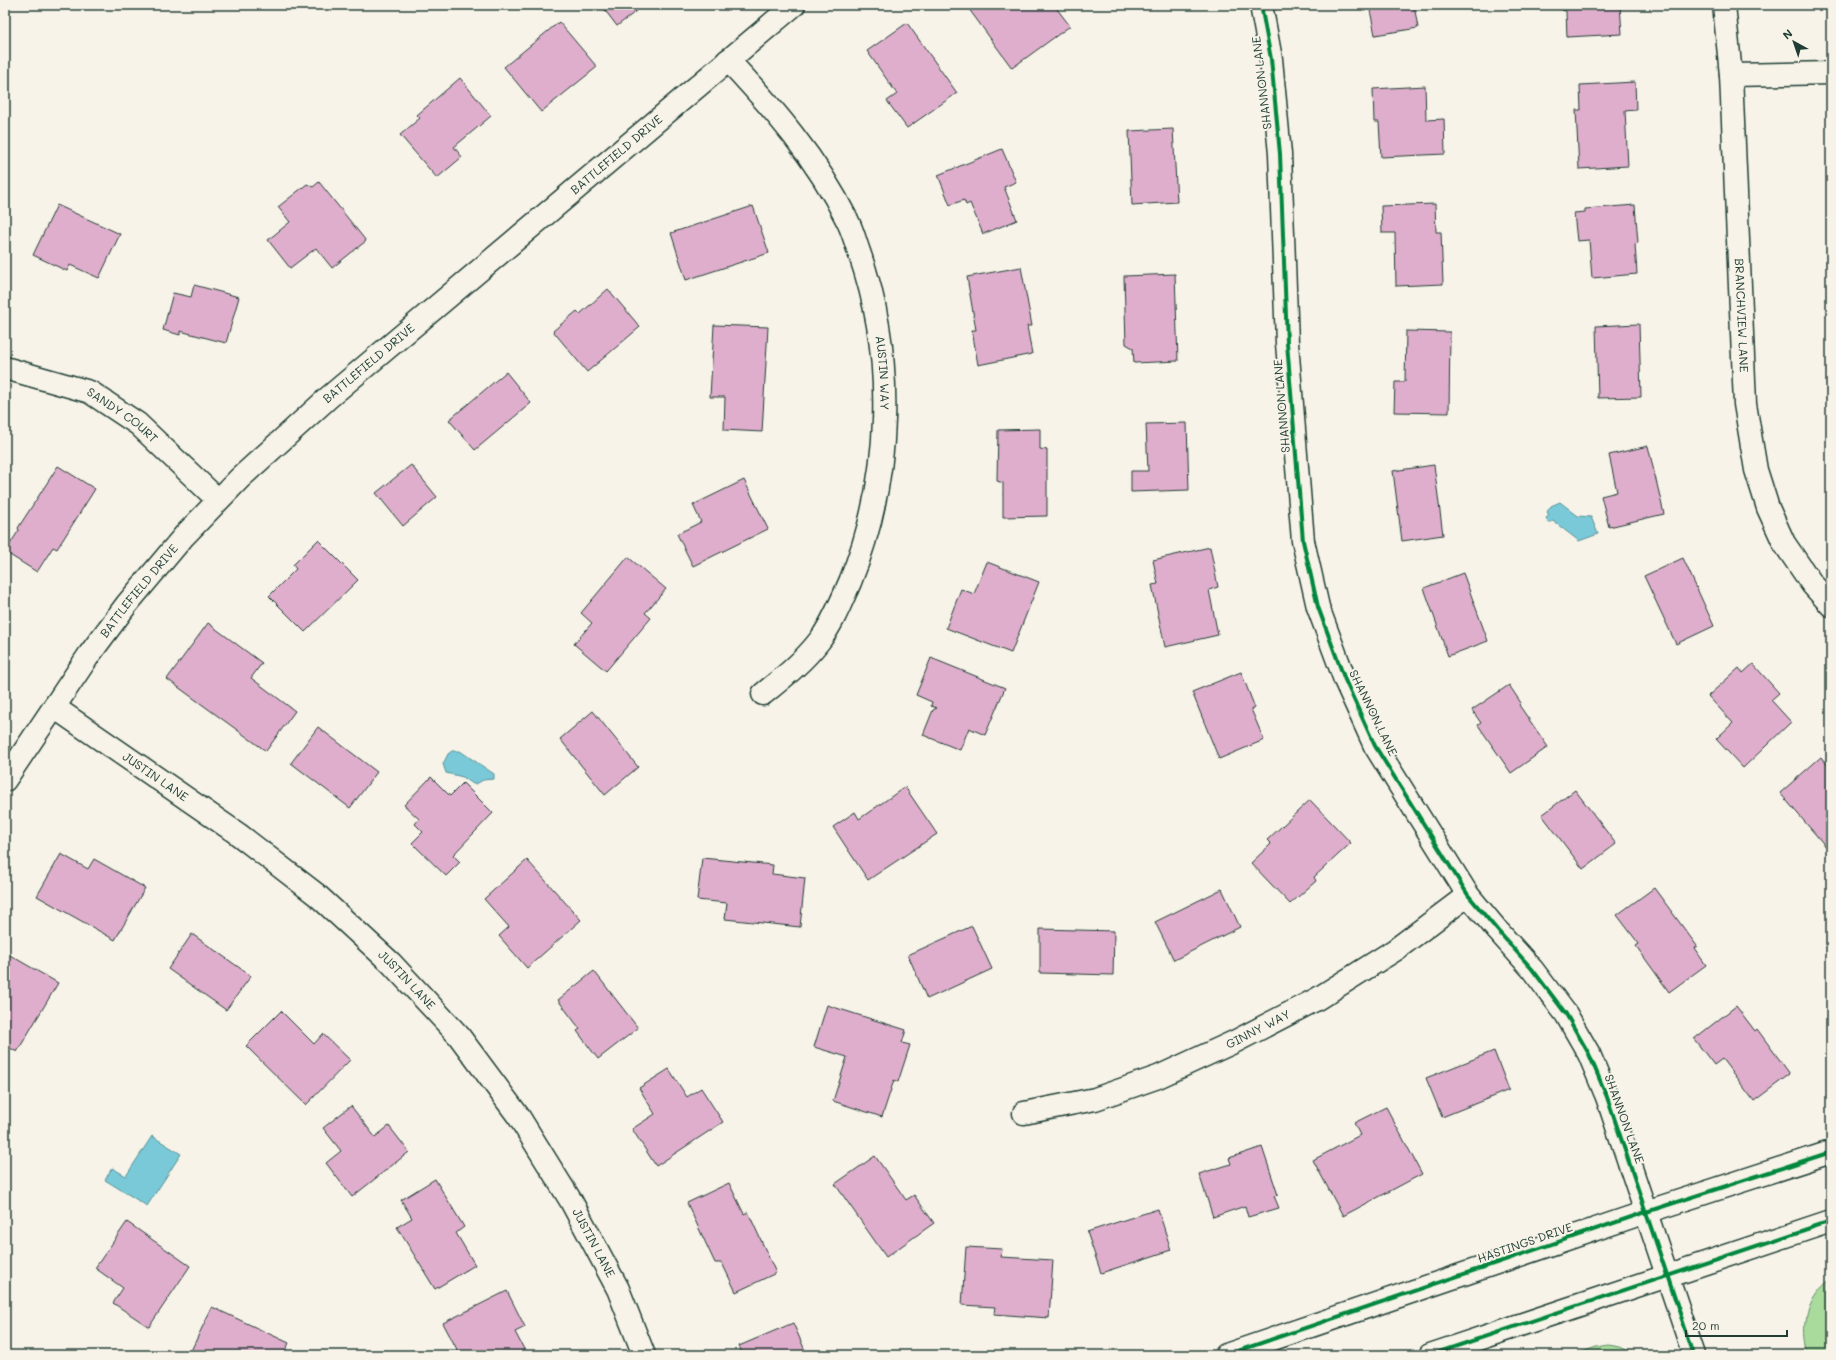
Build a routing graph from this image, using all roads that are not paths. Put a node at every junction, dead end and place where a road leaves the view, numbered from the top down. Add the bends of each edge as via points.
1 (794, 5) edge
2 (1261, 5) edge
3 (1724, 5) edge
4 (728, 60) junction
5 (1831, 73) edge
6 (1731, 75) junction
7 (5, 368) edge
8 (218, 500) junction
9 (1831, 605) edge
10 (763, 694) dead end
11 (54, 707) junction
12 (5, 780) edge
13 (1468, 894) junction
14 (1024, 1113) dead end
15 (1831, 1152) edge
16 (1646, 1212) junction
17 (1831, 1221) edge
18 (1667, 1275) junction
19 (644, 1355) edge
20 (1226, 1355) edge
21 (1430, 1355) edge
22 (1694, 1355) edge

1 - 4 street, BATTLEFIELD DRIVE
2 - 13 street, SHANNON LANE via 1271,59 1280,154 1287,343 1303,541 1318,607 1345,680 1376,746
3 - 6 street, BRANCHVIEW LANE
4 - 8 street, BATTLEFIELD DRIVE via 328,398
4 - 10 street, AUSTIN WAY via 767,101 810,157 847,218 867,275 880,334 884,382 882,454 872,514 859,560 840,605 820,640 794,670
5 - 6 street
6 - 9 street, BRANCHVIEW LANE via 1745,404 1756,470 1768,508 1784,543 1812,584
7 - 8 street, SANDY COURT via 90,392 138,424
8 - 11 street, BATTLEFIELD DRIVE via 127,604
11 - 12 street, BATTLEFIELD DRIVE
11 - 19 street, JUSTIN LANE via 238,834 317,895 391,963 459,1036 519,1117 572,1201 618,1289
13 - 14 street, GINNY WAY via 1395,950 1317,998 1236,1041 1158,1077 1095,1099
13 - 16 street, SHANNON LANE via 1532,969 1566,1014 1589,1054 1607,1097
15 - 16 street, HASTINGS DRIVE
16 - 18 street, SHANNON LANE
16 - 20 street, HASTINGS DRIVE
17 - 18 street
18 - 21 street
18 - 22 street, SHANNON LANE

